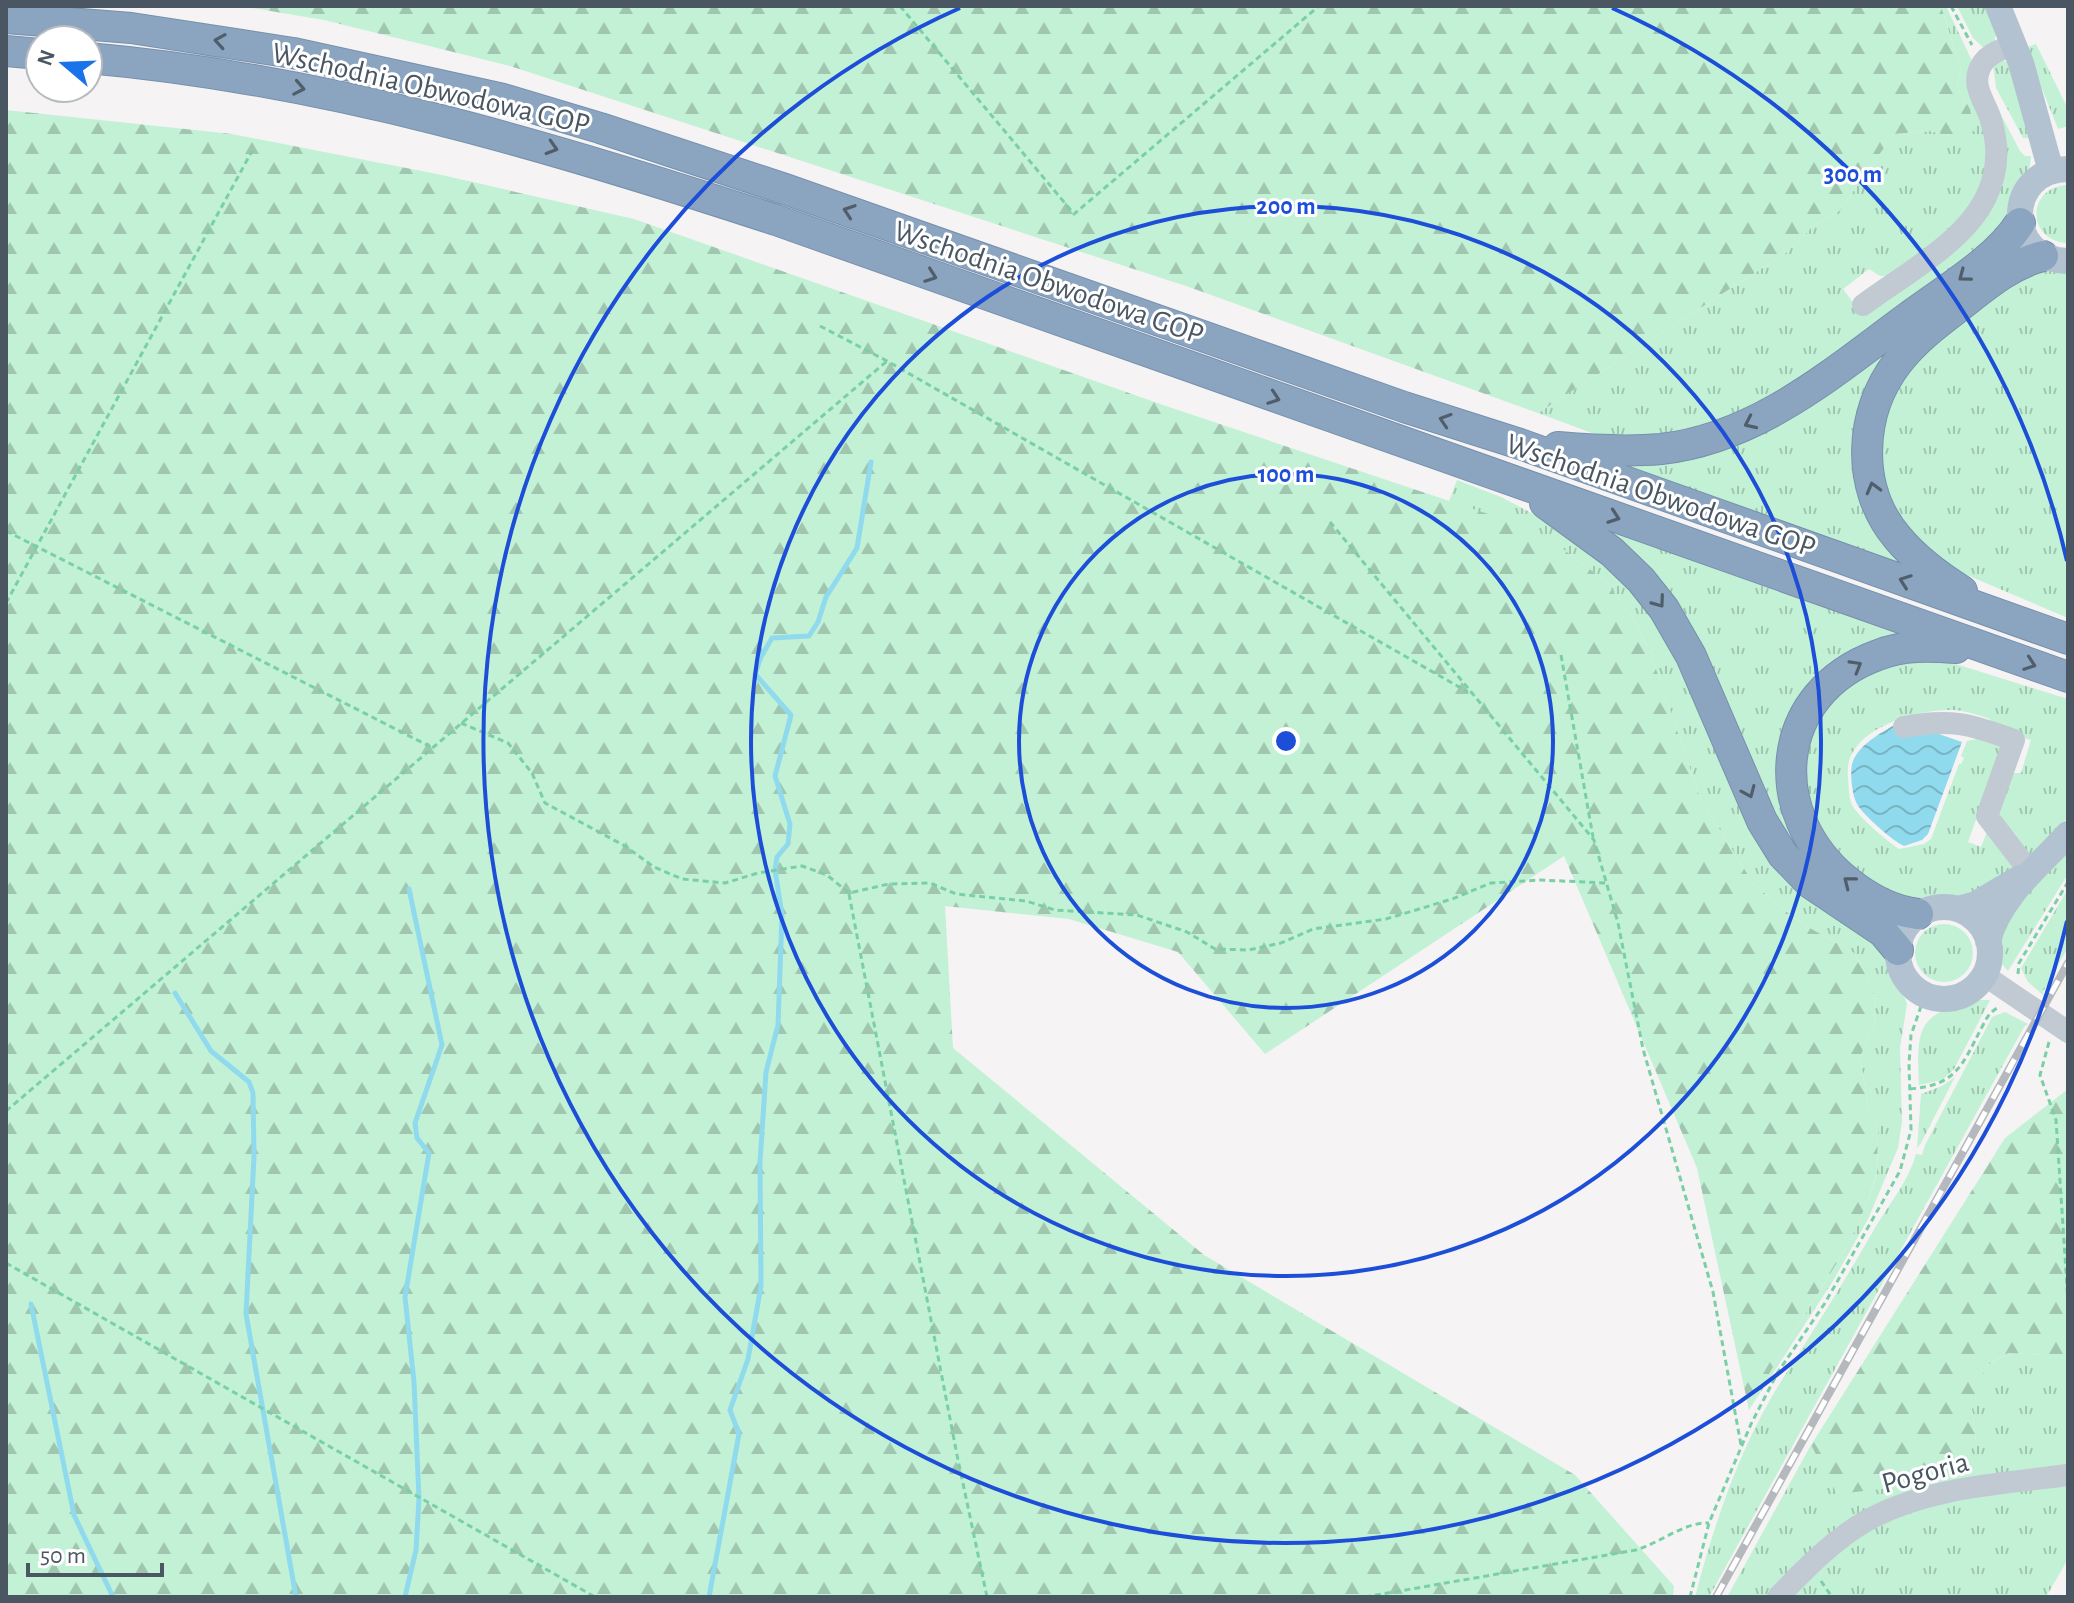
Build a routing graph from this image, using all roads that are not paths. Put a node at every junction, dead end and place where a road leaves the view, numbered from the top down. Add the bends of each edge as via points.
1 (1998, 6) edge
2 (6, 18) edge
3 (2014, 44) junction
4 (104, 60) edge
5 (2059, 170) edge
6 (2020, 223) junction
7 (2056, 258) edge
8 (1863, 305) dead end
9 (1520, 444) junction
10 (1514, 482) junction
11 (2005, 617) junction
12 (2068, 639) edge
13 (1992, 651) junction
14 (2068, 677) edge
15 (1904, 727) dead end
16 (2068, 834) edge
17 (2030, 872) junction
18 (1958, 909) junction
19 (1918, 914) junction
20 (1988, 941) junction
21 (1898, 950) junction
22 (1984, 975) junction
23 (2060, 1033) edge
24 (2068, 1475) edge
25 (1778, 1597) edge

1 - 3 main road
9 -> 2 highway, Wschodnia Obwodowa GOP via 680,153 503,99 225,42
3 - 5 main road
3 - 8 street via 1990,56 1978,72 1996,153 1994,176 1982,205 1957,235
4 -> 10 highway, Wschodnia Obwodowa GOP via 287,85 534,143 776,220
5 - 6 main road via 2037,178 2024,195
6 - 7 main road via 2030,244
6 -> 9 highway via 2000,248 1922,307 1810,389 1752,423 1663,449
11 -> 7 highway via 1929,568 1896,536 1876,500 1867,444 1875,403 1905,353 1998,277 2022,263
11 -> 9 highway, Wschodnia Obwodowa GOP
10 -> 13 highway, Wschodnia Obwodowa GOP
10 -> 21 highway via 1612,552 1653,593 1687,648 1775,844 1810,883 1883,932
11 - 12 highway, Wschodnia Obwodowa GOP
13 -> 14 highway, Wschodnia Obwodowa GOP
19 -> 13 highway via 1898,911 1867,895 1820,855 1794,803 1793,749 1817,698 1860,662 1924,646
15 - 17 street via 1959,722 2014,740 1987,816
16 - 17 main road
17 - 18 main road
17 - 20 main road via 1996,920
18 - 19 main road via 1941,907
18 - 20 main road via 1979,923
19 - 21 main road via 1903,931
20 - 22 main road
21 - 22 main road via 1904,976 1925,995 1962,995
22 - 23 street
24 - 25 street, Pogoria via 1945,1493 1900,1506 1847,1534

